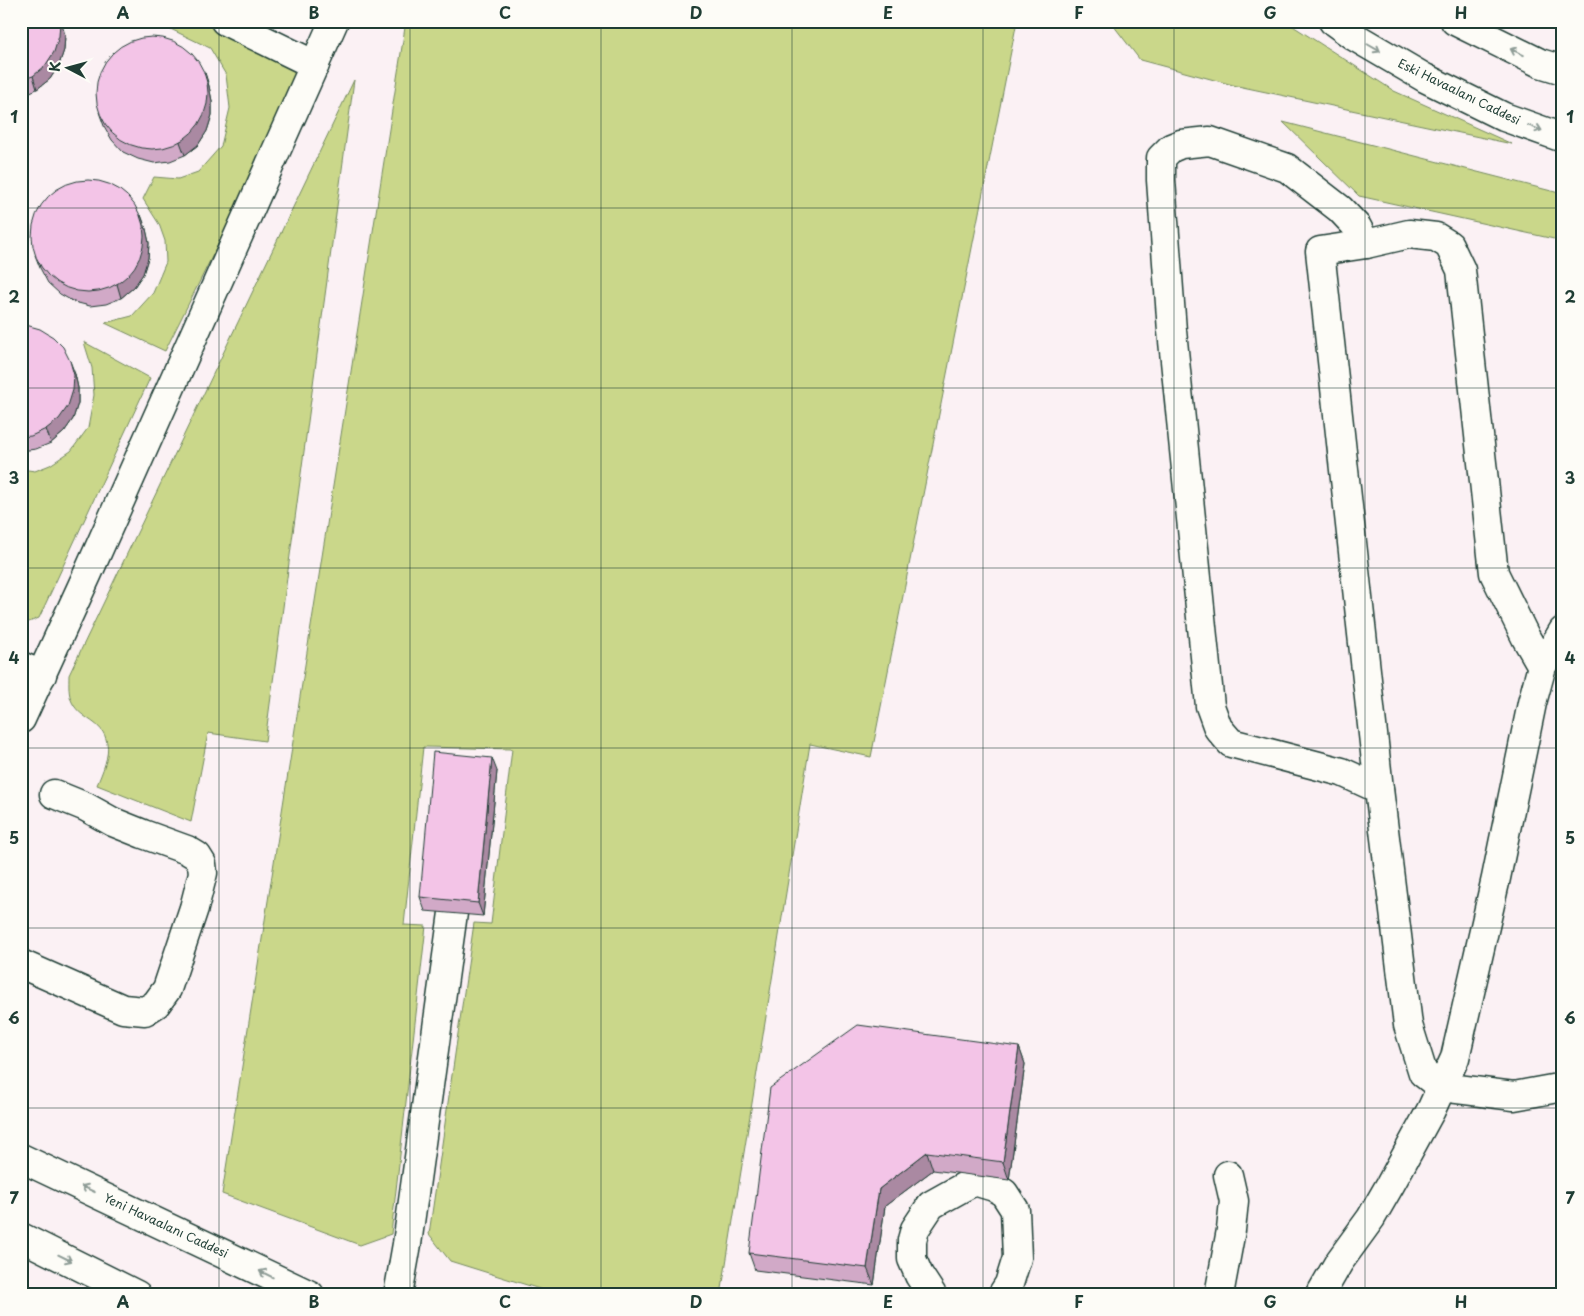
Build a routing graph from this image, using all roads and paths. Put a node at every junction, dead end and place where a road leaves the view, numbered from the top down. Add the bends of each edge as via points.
1 (225, 21) edge
2 (334, 21) edge
3 (1333, 21) edge
4 (1455, 21) edge
5 (315, 65) junction
6 (1563, 70) edge
7 (1563, 138) edge
8 (1366, 244) junction
9 (1563, 631) edge
10 (1542, 666) junction
11 (32, 670) edge
12 (21, 719) edge
13 (1379, 789) junction
14 (54, 794) dead end
15 (453, 913) edge
16 (21, 964) edge
17 (1442, 1087) junction
18 (1563, 1087) edge
19 (21, 1158) edge
20 (1228, 1175) dead end
21 (21, 1237) edge
22 (137, 1295) edge
23 (310, 1295) edge
24 (398, 1295) edge
25 (932, 1295) edge
26 (1002, 1295) edge
27 (1219, 1295) edge
28 (1320, 1295) edge

1 - 5 main road
2 - 5 main road
3 -> 7 main road, Eski Havaalanı Caddesi via 1354,37 1425,78 1504,116
6 -> 4 main road via 1540,63
5 - 11 main road
8 - 10 main road via 1409,234 1436,237 1449,245 1461,270 1494,573
8 - 13 main road via 1320,250
8 - 13 main road via 1357,227 1340,210 1287,168 1210,141 1181,144 1161,158 1172,331 1210,706 1218,728 1232,743 1342,772
9 - 10 main road
10 - 17 main road via 1455,1058
11 - 12 main road
13 - 17 main road via 1408,1025 1423,1073
14 - 16 main road via 113,822 187,850 197,856 203,873 167,989 156,1004 145,1011 123,1009
15 - 24 main road
17 - 18 main road via 1514,1096
17 - 28 main road via 1381,1202
23 -> 19 main road, Yeni Havaalanı Caddesi
20 - 27 main road via 1234,1201
21 -> 22 main road
25 - 26 main road via 912,1259 915,1229 931,1204 974,1181 1004,1193 1016,1210 1017,1258

